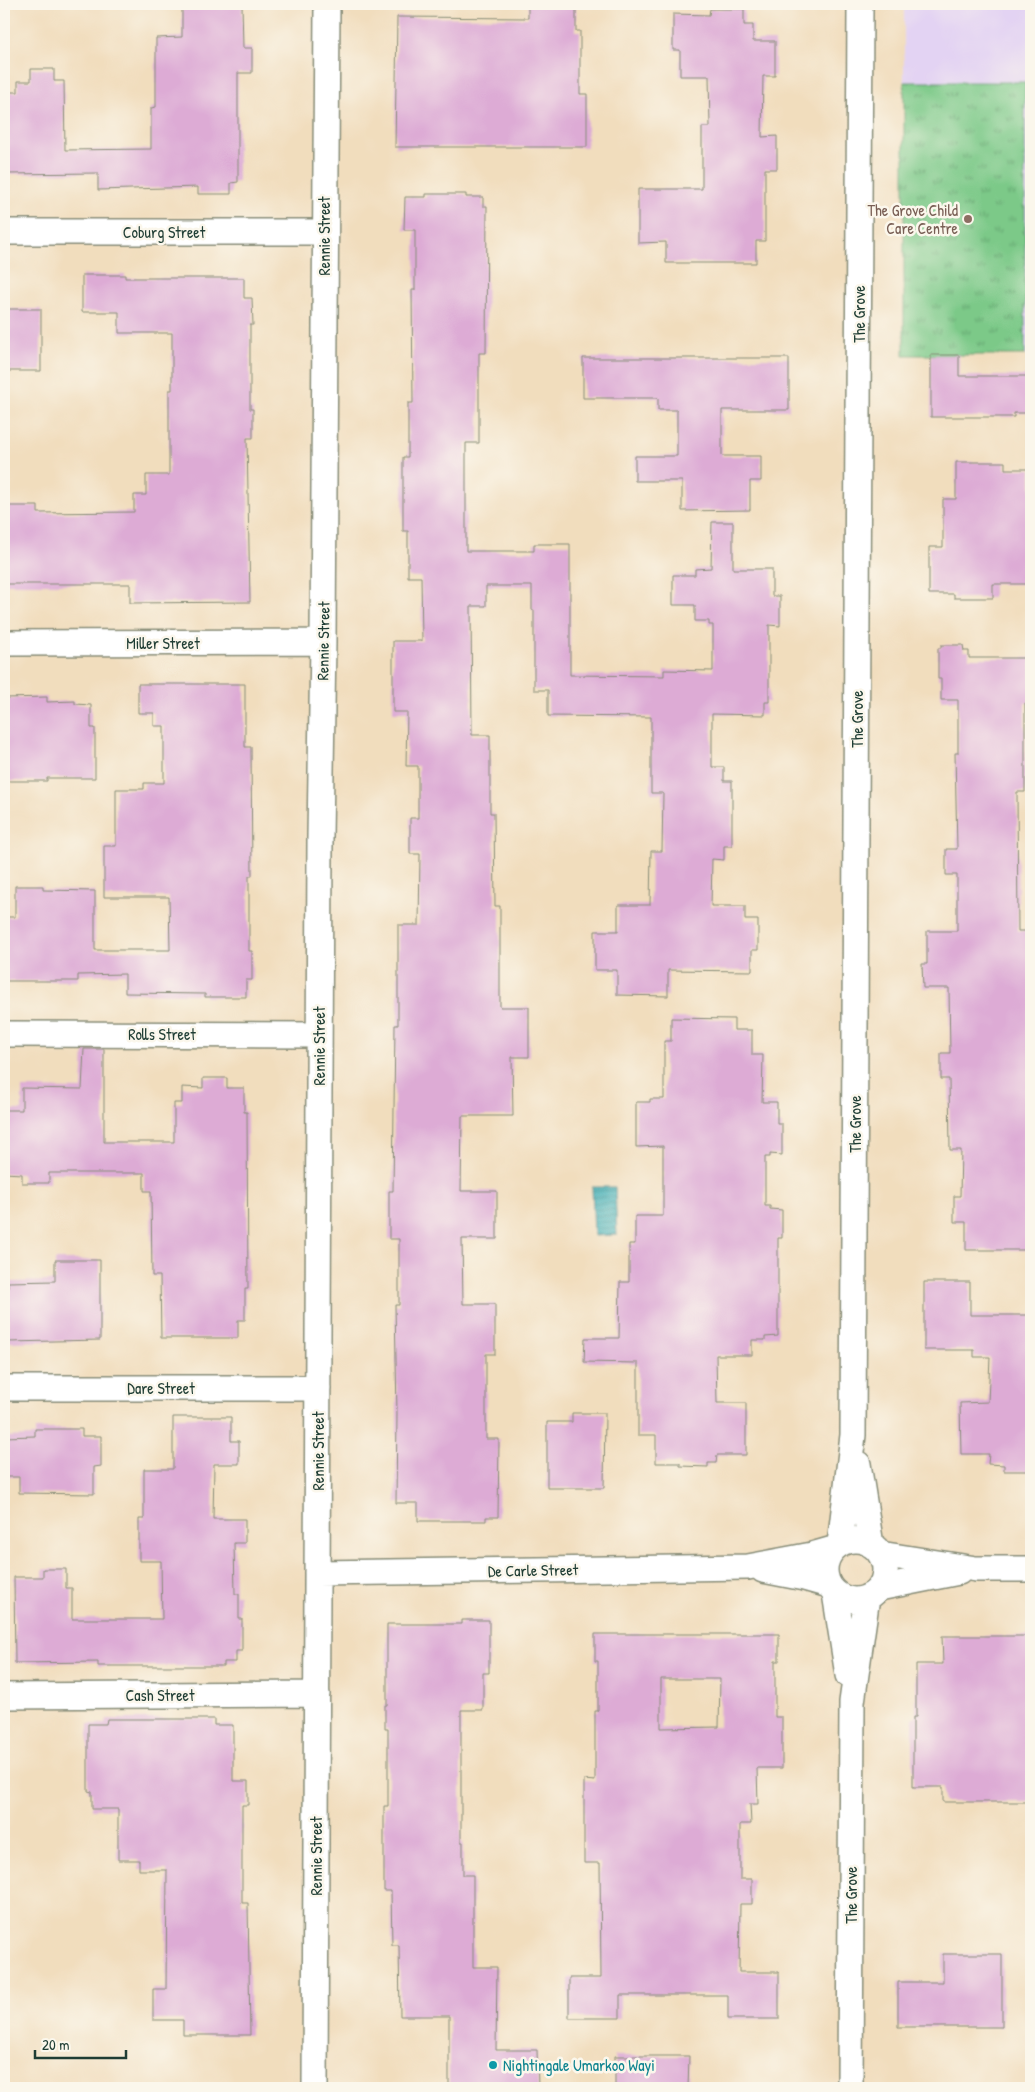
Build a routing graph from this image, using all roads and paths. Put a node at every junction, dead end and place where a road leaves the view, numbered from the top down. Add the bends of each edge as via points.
1 (327, 4) edge
2 (860, 4) edge
3 (4, 232) edge
4 (324, 232) junction
5 (323, 642) junction
6 (4, 643) edge
7 (4, 1034) edge
8 (319, 1035) junction
9 (4, 1388) edge
10 (318, 1388) junction
11 (853, 1435) junction
12 (837, 1546) junction
13 (876, 1549) junction
14 (748, 1567) junction
15 (976, 1569) junction
16 (1031, 1569) edge
17 (317, 1573) junction
18 (832, 1589) junction
19 (873, 1593) junction
20 (317, 1694) junction
21 (4, 1696) edge
22 (852, 1702) junction
23 (315, 2088) edge
24 (850, 2088) edge

1 - 4 street, Rennie Street
2 - 11 street, The Grove
3 - 4 street, Coburg Street
4 - 5 street, Rennie Street
5 - 6 street, Miller Street
5 - 8 street, Rennie Street
7 - 8 street, Rolls Street
8 - 10 street, Rennie Street
9 - 10 street, Dare Street
10 - 17 street, Rennie Street
11 - 12 street, The Grove
11 - 13 street, The Grove
12 - 13 street via 856,1540
12 - 14 street, De Carle Street via 812,1555
12 - 18 street via 827,1557 825,1566 825,1576
13 - 15 street
13 - 19 street via 885,1571 883,1580
14 - 17 street, De Carle Street
14 - 18 street, De Carle Street via 804,1578
15 - 16 street
15 - 19 street
17 - 20 street, Rennie Street
18 - 19 street via 851,1600
18 - 22 street, The Grove
19 - 22 street, The Grove
20 - 21 street, Cash Street
20 - 23 street, Rennie Street
22 - 24 street, The Grove

